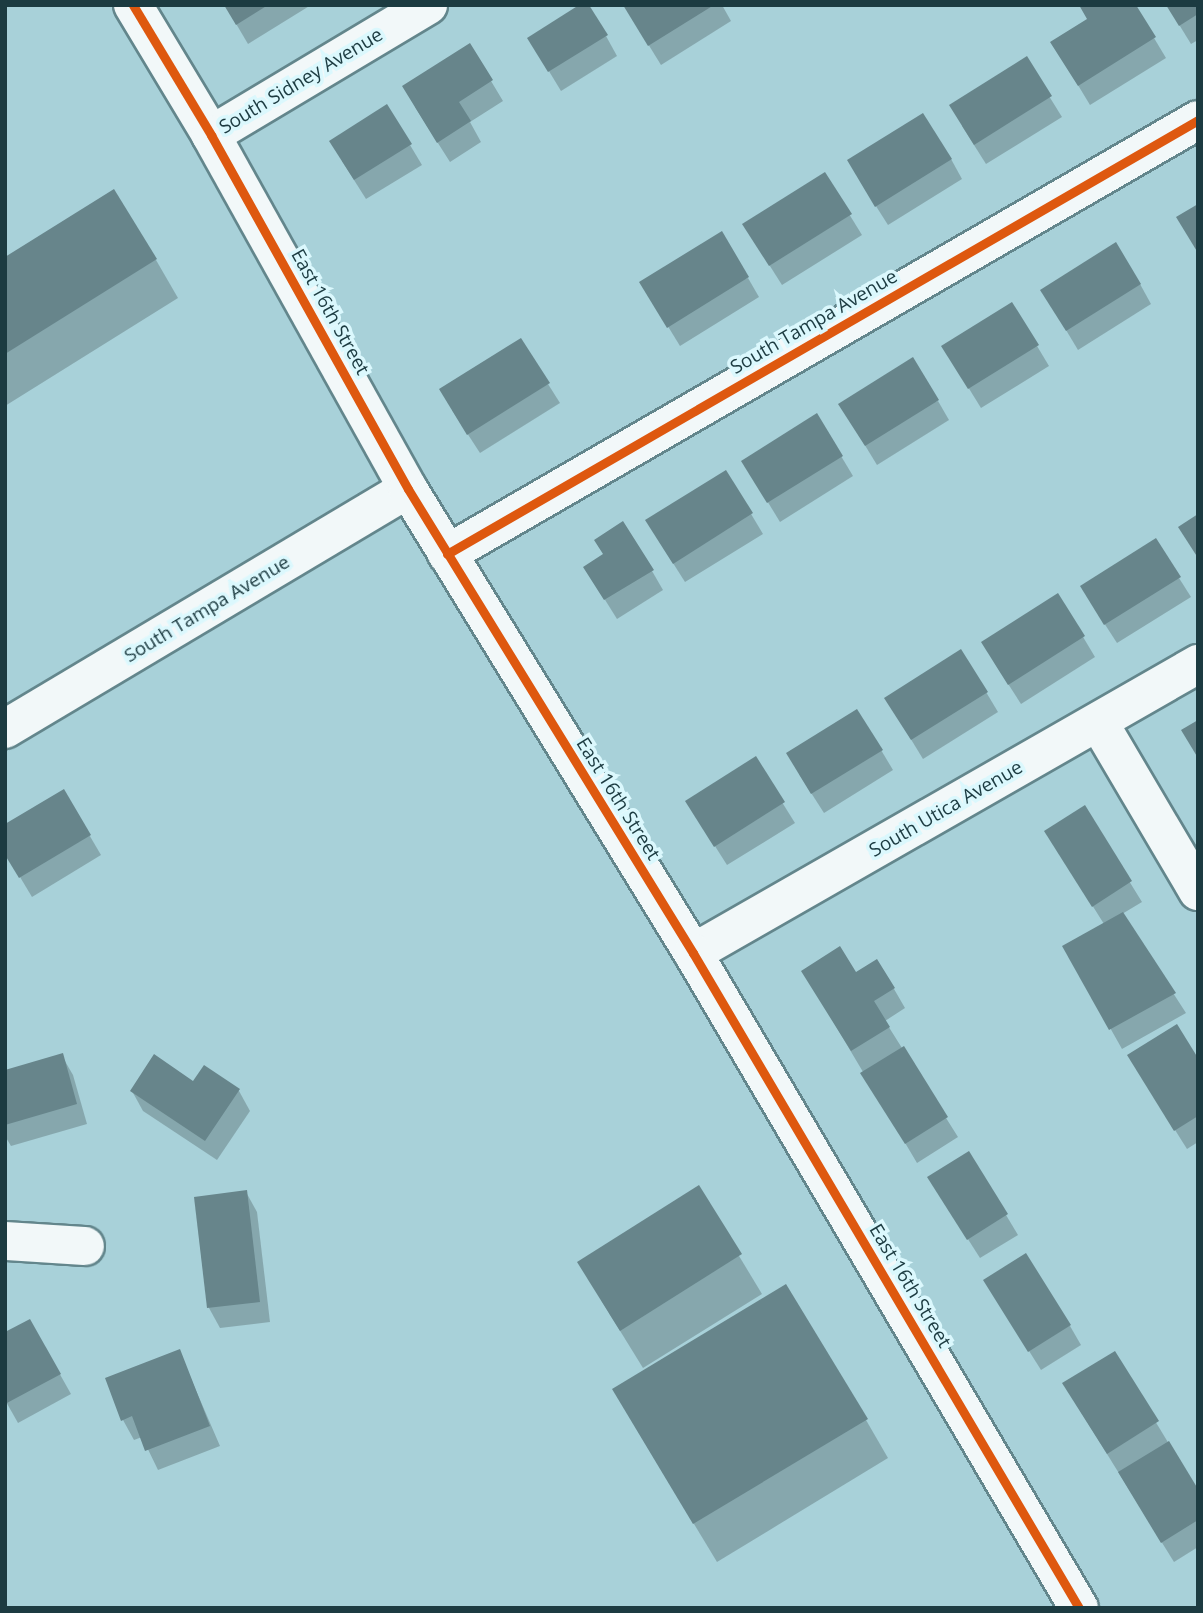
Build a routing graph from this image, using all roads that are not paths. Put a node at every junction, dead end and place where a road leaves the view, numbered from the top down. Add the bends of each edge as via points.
1 (133, 5) edge
2 (428, 5) edge
3 (1198, 120) edge
4 (211, 135) junction
5 (408, 489) junction
6 (447, 554) junction
7 (1198, 664) edge
8 (1099, 723) junction
9 (5, 729) edge
10 (1198, 891) edge
11 (693, 953) junction
12 (5, 1241) edge
13 (85, 1247) dead end
14 (1080, 1608) edge

1 - 4 street, East 16th Street
2 - 4 street, South Sidney Avenue
3 - 6 street, South Tampa Avenue
4 - 5 street, East 16th Street
5 - 6 street, East 16th Street
5 - 9 street, South Tampa Avenue
6 - 11 street, East 16th Street
7 - 8 street, South Utica Avenue
8 - 10 street
8 - 11 street, South Utica Avenue
11 - 14 street, East 16th Street
12 - 13 street

